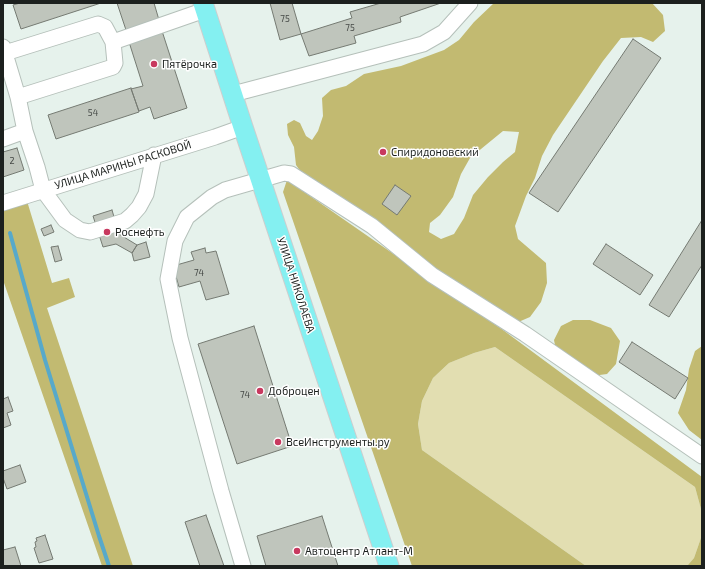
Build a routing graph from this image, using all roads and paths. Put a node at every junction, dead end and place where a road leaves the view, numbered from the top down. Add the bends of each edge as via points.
1 (470, 3) edge
2 (204, 7) edge
3 (113, 42) junction
4 (4, 50) edge
5 (233, 94) junction
6 (18, 98) junction
7 (243, 127) junction
8 (25, 131) junction
9 (3, 139) edge
10 (154, 156) junction
11 (261, 180) junction
12 (43, 190) junction
13 (3, 203) edge
14 (702, 456) edge
15 (242, 566) edge
16 (389, 566) edge

1 - 5 street via 444,32 423,44
2 - 3 street
2 - 5 main road, УЛИЦА НИКОЛАЕВА
3 - 4 street via 105,27 98,24
3 - 6 street via 113,67
4 - 6 street
5 - 7 main road, УЛИЦА НИКОЛАЕВА
6 - 8 street
7 - 10 street, УЛИЦА МАРИНЫ РАСКОВОЙ
7 - 11 main road, УЛИЦА НИКОЛАЕВА
8 - 9 street
8 - 12 street
10 - 12 street, УЛИЦА МАРИНЫ РАСКОВОЙ
10 - 12 street via 146,194 125,222 90,232 80,230 65,220
11 - 14 street via 284,173 291,174 372,226 432,274 525,334
11 - 15 street via 225,190 187,217 175,241 168,280 180,338
11 - 16 main road, УЛИЦА НИКОЛАЕВА
12 - 13 street, УЛИЦА МАРИНЫ РАСКОВОЙ

